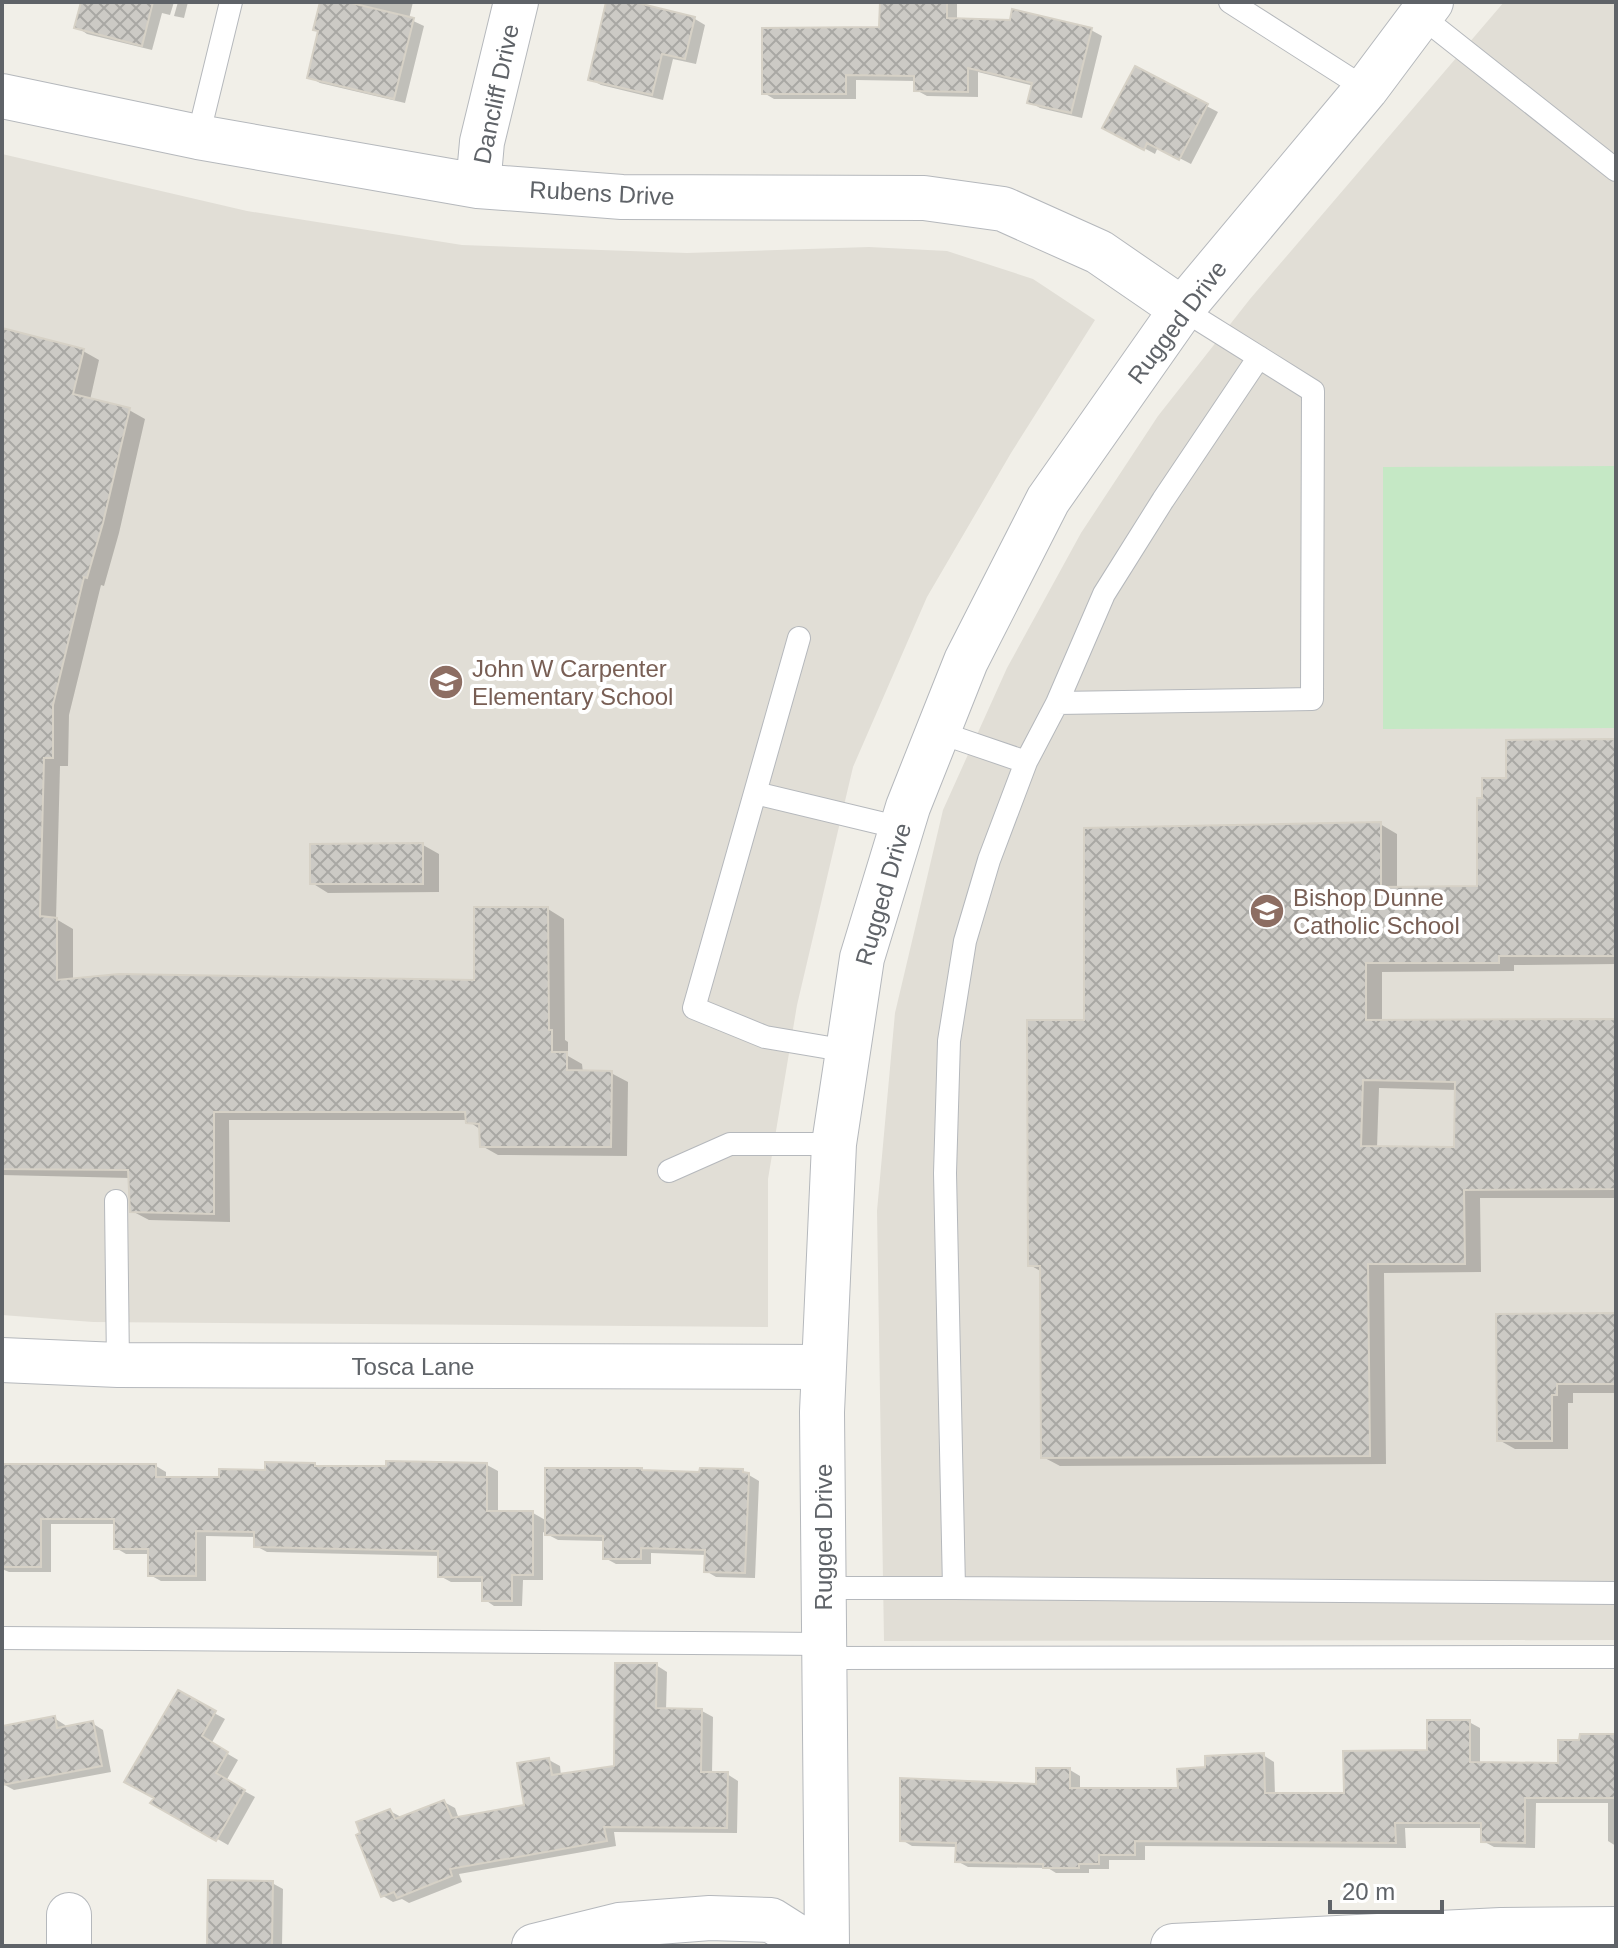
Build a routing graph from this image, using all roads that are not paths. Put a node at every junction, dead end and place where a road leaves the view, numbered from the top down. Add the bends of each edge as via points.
1 (231, 2) edge
2 (516, 2) edge
3 (1230, 2) edge
4 (1426, 9) edge
5 (1366, 89) junction
6 (2, 96) edge
7 (198, 137) junction
8 (1616, 170) edge
9 (478, 186) junction
10 (1182, 309) junction
11 (1259, 357) junction
12 (799, 638) dead end
13 (1057, 703) junction
14 (938, 732) junction
15 (1026, 762) junction
16 (755, 793) junction
17 (901, 828) junction
18 (848, 1051) junction
19 (834, 1144) junction
20 (669, 1171) dead end
21 (116, 1201) dead end
22 (2, 1360) edge
23 (118, 1365) junction
24 (823, 1367) junction
25 (823, 1588) junction
26 (954, 1588) junction
27 (1616, 1593) edge
28 (2, 1638) edge
29 (824, 1651) junction
30 (1616, 1657) edge
31 (1616, 1929) edge
32 (534, 1946) edge
33 (812, 1946) edge
34 (827, 1946) edge
35 (1173, 1946) edge

1 - 7 lane
2 - 9 street, Dancliff Drive via 482,142
3 - 5 lane
4 - 5 street, Rugged Drive
4 - 8 lane
5 - 10 street, Rugged Drive
6 - 7 street, Rubens Drive
7 - 9 street, Rubens Drive
9 - 10 street, Rubens Drive via 622,197 924,198 1003,209 1099,252
10 - 11 lane
10 - 14 street, Rugged Drive via 1048,500 966,661
11 - 13 lane via 1104,594
11 - 13 lane via 1313,391 1312,699
12 - 16 lane
13 - 15 lane
14 - 15 lane
14 - 17 street, Rugged Drive
15 - 26 lane via 965,941 949,1041 945,1173
16 - 17 lane
16 - 18 lane via 694,1008 765,1037
17 - 18 street, Rugged Drive via 862,958
18 - 19 street, Rugged Drive
19 - 20 lane via 730,1144
19 - 24 street, Rugged Drive
21 - 23 lane
22 - 23 street, Tosca Lane
23 - 24 street, Tosca Lane
24 - 25 street, Rugged Drive
25 - 26 lane
25 - 29 street, Rugged Drive
26 - 27 lane
28 - 29 lane
29 - 30 lane
29 - 34 street, Rugged Drive
31 - 35 street
32 - 33 street via 619,1925 710,1918 771,1920

